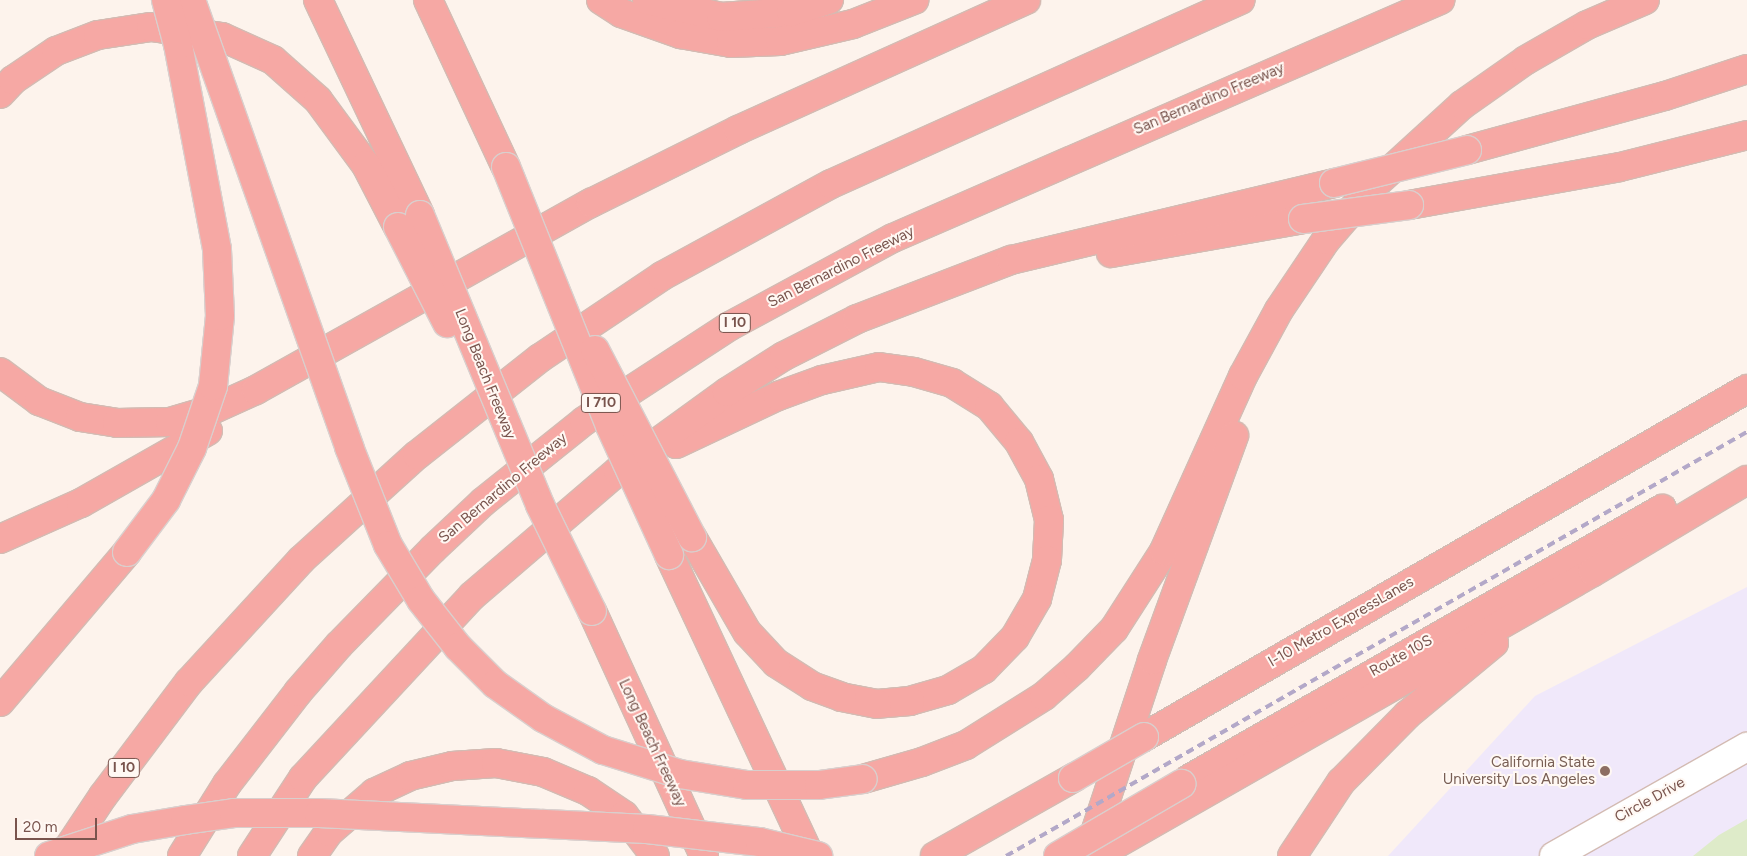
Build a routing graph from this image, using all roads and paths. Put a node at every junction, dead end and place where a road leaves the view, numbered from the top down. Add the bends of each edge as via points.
1 (166, 0) edge
2 (191, 0) edge
3 (318, 0) edge
4 (428, 0) edge
5 (601, 0) edge
6 (647, 0) edge
7 (829, 0) edge
8 (914, 0) edge
9 (1026, 0) edge
10 (1241, 0) edge
11 (1440, 0) edge
12 (1646, 0) edge
13 (1747, 69) edge
14 (0, 94) edge
15 (1747, 135) edge
16 (409, 221) junction
17 (1326, 240) junction
18 (539, 248) junction
19 (924, 293) junction
20 (389, 317) junction
21 (0, 372) edge
22 (1747, 389) edge
23 (1747, 460) edge
24 (618, 471) junction
25 (1747, 480) edge
26 (0, 539) edge
27 (1593, 572) junction
28 (0, 702) edge
29 (1747, 747) edge
30 (1186, 791) junction
31 (49, 856) edge
32 (62, 856) edge
33 (182, 856) edge
34 (252, 856) edge
35 (312, 856) edge
36 (655, 856) edge
37 (704, 856) edge
38 (810, 856) edge
39 (818, 856) edge
40 (935, 856) edge
41 (1058, 856) edge
42 (1087, 856) edge
43 (1095, 856) edge
44 (1292, 856) edge
45 (1554, 856) edge

1 - 28 highway, bridge via 178,45 217,249 220,316 213,386 192,448 166,500 127,552
2 - 17 highway, bridge via 349,447 388,545 421,600 458,647 495,684 535,712 603,750 680,774 747,785 819,785 863,779 957,748 1006,722 1044,696 1114,629 1164,551 1257,351 1279,310
3 - 16 highway, Long Beach Freeway
4 - 18 highway, I 710, bridge via 506,167
5 - 8 highway via 621,12 680,34 731,43 780,40 853,24
6 - 7 highway via 722,17 791,12
9 - 20 highway via 738,130 591,203
10 - 32 highway, I 10 via 831,184 662,276 540,358 417,456 300,560 189,682
11 - 33 highway, San Bernardino Freeway / I 10 via 893,238 730,326 592,416 484,502 386,594 298,692 227,784
12 - 17 highway via 1587,25 1526,60 1462,105 1371,188
13 - 19 highway, bridge via 1665,96 1467,150 1012,260
14 - 16 highway via 13,80 56,51 98,35 151,27 222,37 273,60 318,100
15 - 19 highway, bridge via 1620,167 1020,270
16 - 37 highway, Long Beach Freeway, bridge
17 - 42 highway via 1293,296 1258,374 1152,660
18 - 24 highway, bridge via 629,412 692,537 747,632 776,663 812,686 842,697 877,704 910,701 948,690 984,669 1015,637 1037,599 1047,560 1049,520 1039,479 1019,442 989,406 952,383 879,367 845,374 778,396
18 - 38 highway, I 710, bridge via 610,426
19 - 24 highway via 857,320 784,356 727,392
20 - 21 highway via 256,390 214,409 170,422 117,423 80,417 39,401
20 - 26 highway via 266,398 73,507
22 - 40 highway, I-10 Metro ExpressLanes, bridge
23 - 30 highway, Route 10S
24 - 34 highway via 472,596 303,778
25 - 27 highway
27 - 30 highway
27 - 44 highway via 1494,643 1407,715 1341,782
29 - 45 street, Circle Drive
30 - 41 highway, Route 10S, bridge
30 - 43 highway
31 - 39 highway, bridge via 132,829 185,820 234,813 318,813 647,829 760,842
35 - 36 highway via 329,832 374,793 410,776 452,766 496,763 543,772 588,791 624,815

